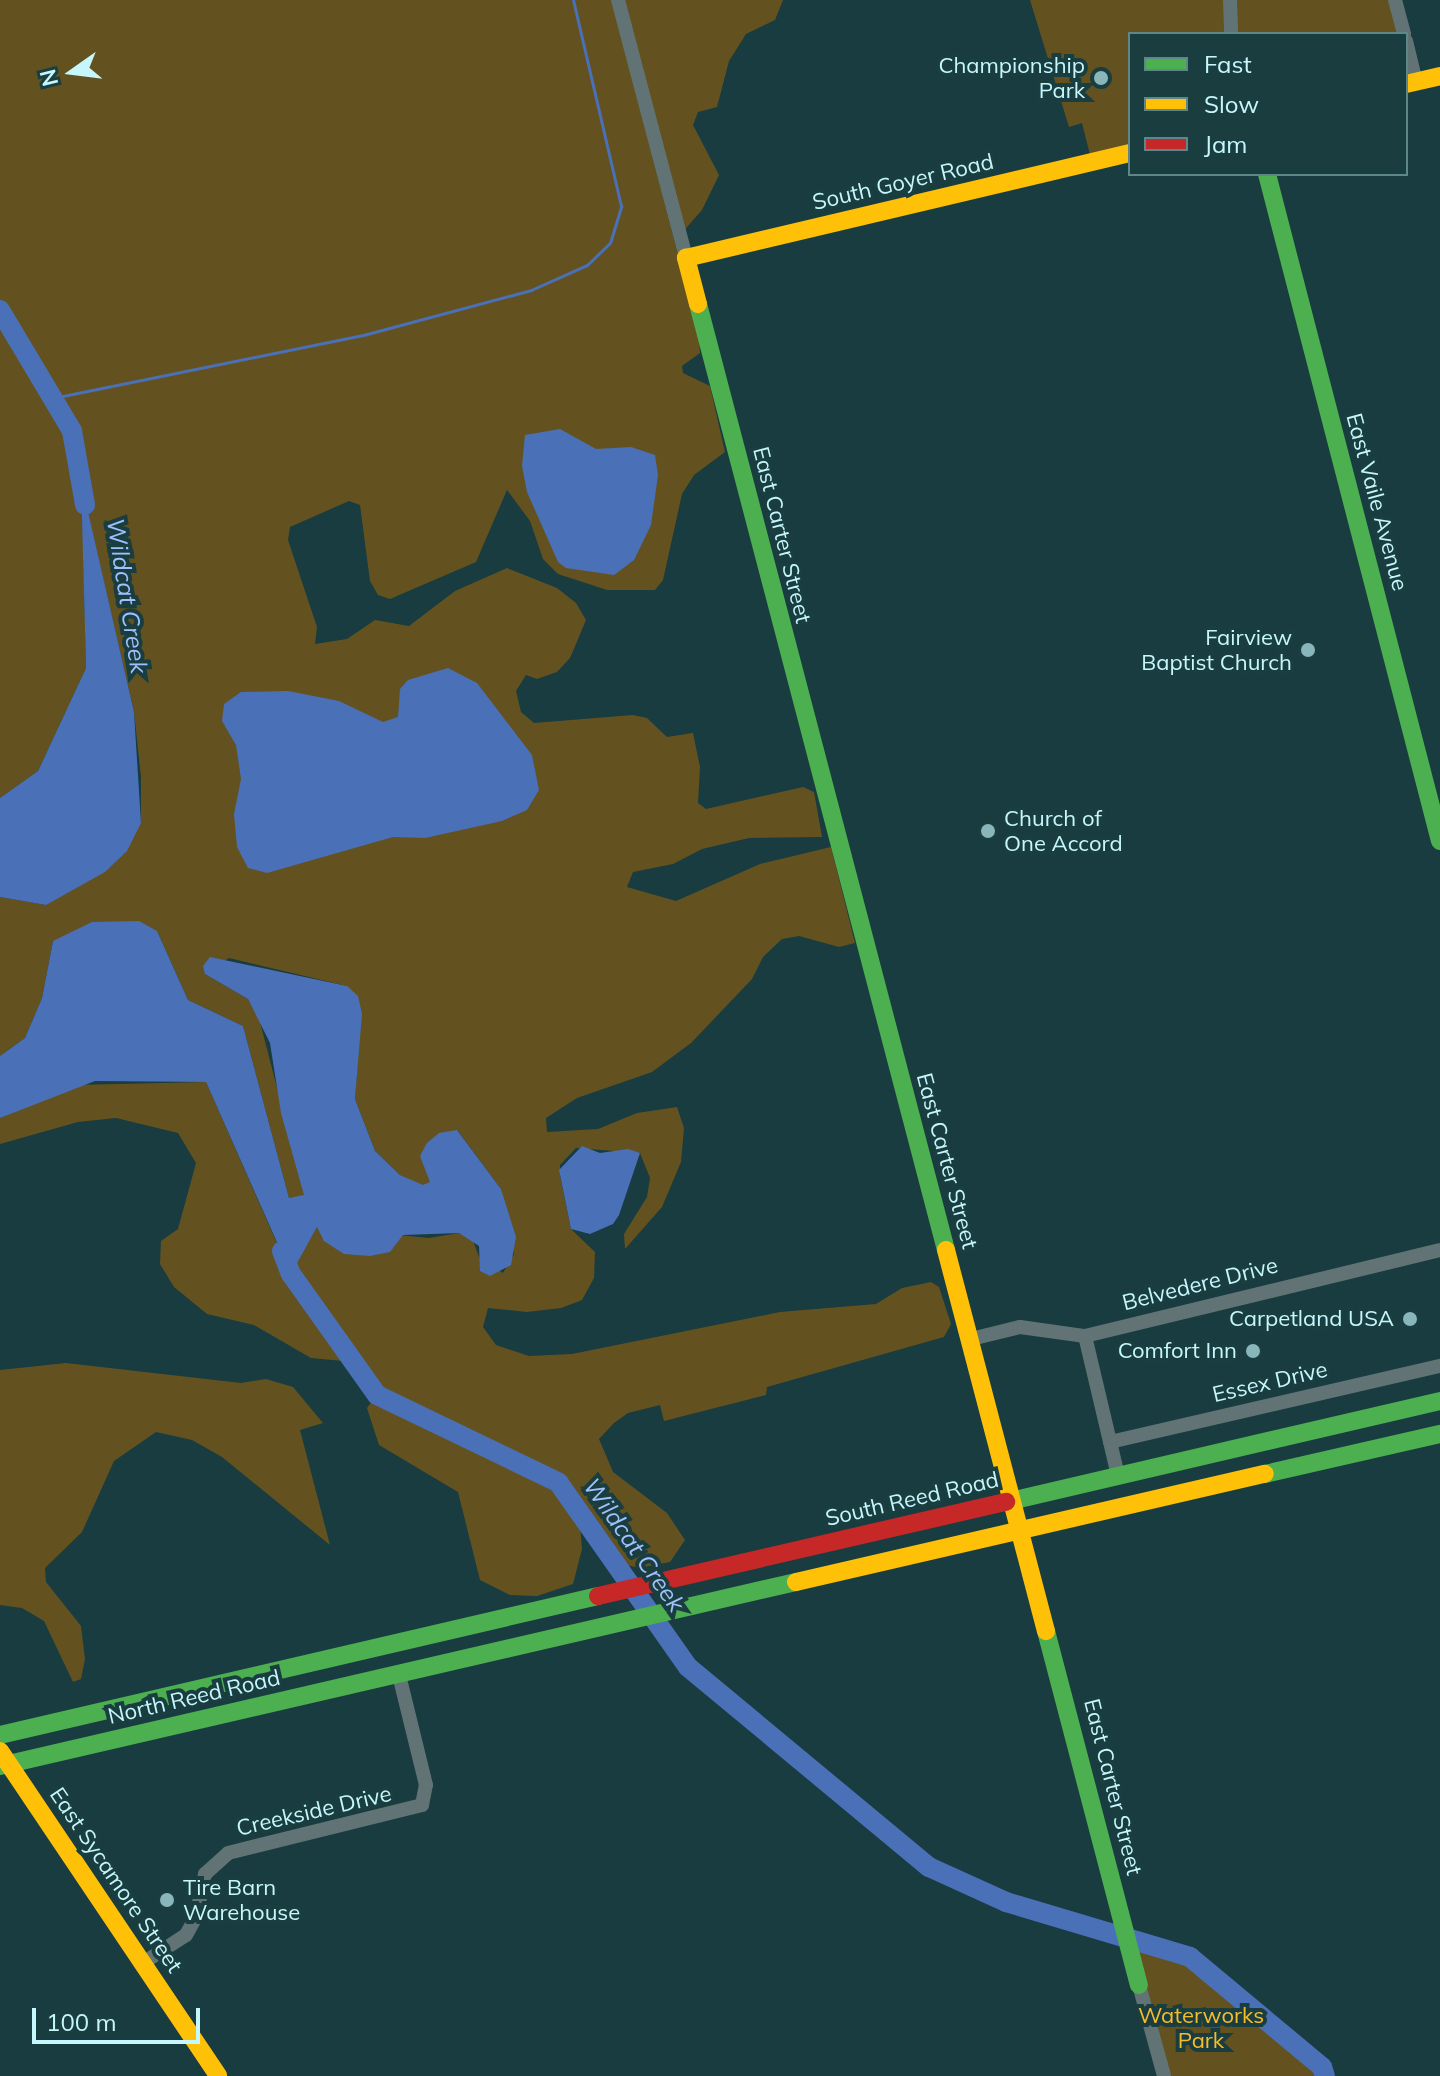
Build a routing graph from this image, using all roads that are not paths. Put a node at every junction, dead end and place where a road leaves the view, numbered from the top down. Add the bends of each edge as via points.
1 (618, 0) edge
2 (1230, 0) edge
3 (1395, 0) edge
4 (1231, 32) edge
5 (1403, 32) edge
6 (1408, 58) edge
7 (1440, 76) edge
8 (1411, 83) edge
9 (1128, 153) edge
10 (1268, 176) edge
11 (686, 258) junction
12 (1440, 841) edge
13 (1439, 1255) edge
14 (1085, 1336) junction
15 (971, 1339) junction
16 (1440, 1366) edge
17 (1440, 1401) edge
18 (1440, 1434) edge
19 (1110, 1442) junction
20 (1118, 1476) junction
21 (1015, 1499) junction
22 (1023, 1531) junction
23 (395, 1643) joint
24 (399, 1675) junction
25 (0, 1735) edge
26 (3, 1760) edge
27 (143, 1963) junction
28 (1139, 1985) joint
29 (218, 2076) edge
30 (1164, 2076) edge

1 - 11 street
2 - 4 street
3 - 5 street
6 - 8 street
7 - 8 main road
9 - 11 main road, South Goyer Road
10 - 12 main road, East Vaile Avenue
11 - 15 main road, East Carter Street
13 - 14 street, Belvedere Drive
14 - 15 street, Belvedere Drive via 1020,1327
14 - 19 street
15 - 21 main road, East Carter Street
16 - 19 street, Essex Drive
17 - 20 main road, South Reed Road
18 - 22 main road
19 - 20 street
20 - 21 main road, South Reed Road
21 - 22 main road, East Carter Street
21 - 23 main road, South Reed Road
22 - 24 main road
22 - 28 main road, East Carter Street
23 - 25 main road, North Reed Road
24 - 26 main road, North Reed Road
24 - 27 street, Creekside Drive via 426,1785 422,1805 228,1853 205,1874 196,1917 186,1935
26 - 27 main road, East Sycamore Street
27 - 29 main road, East Sycamore Street
28 - 30 street, East Carter Street

